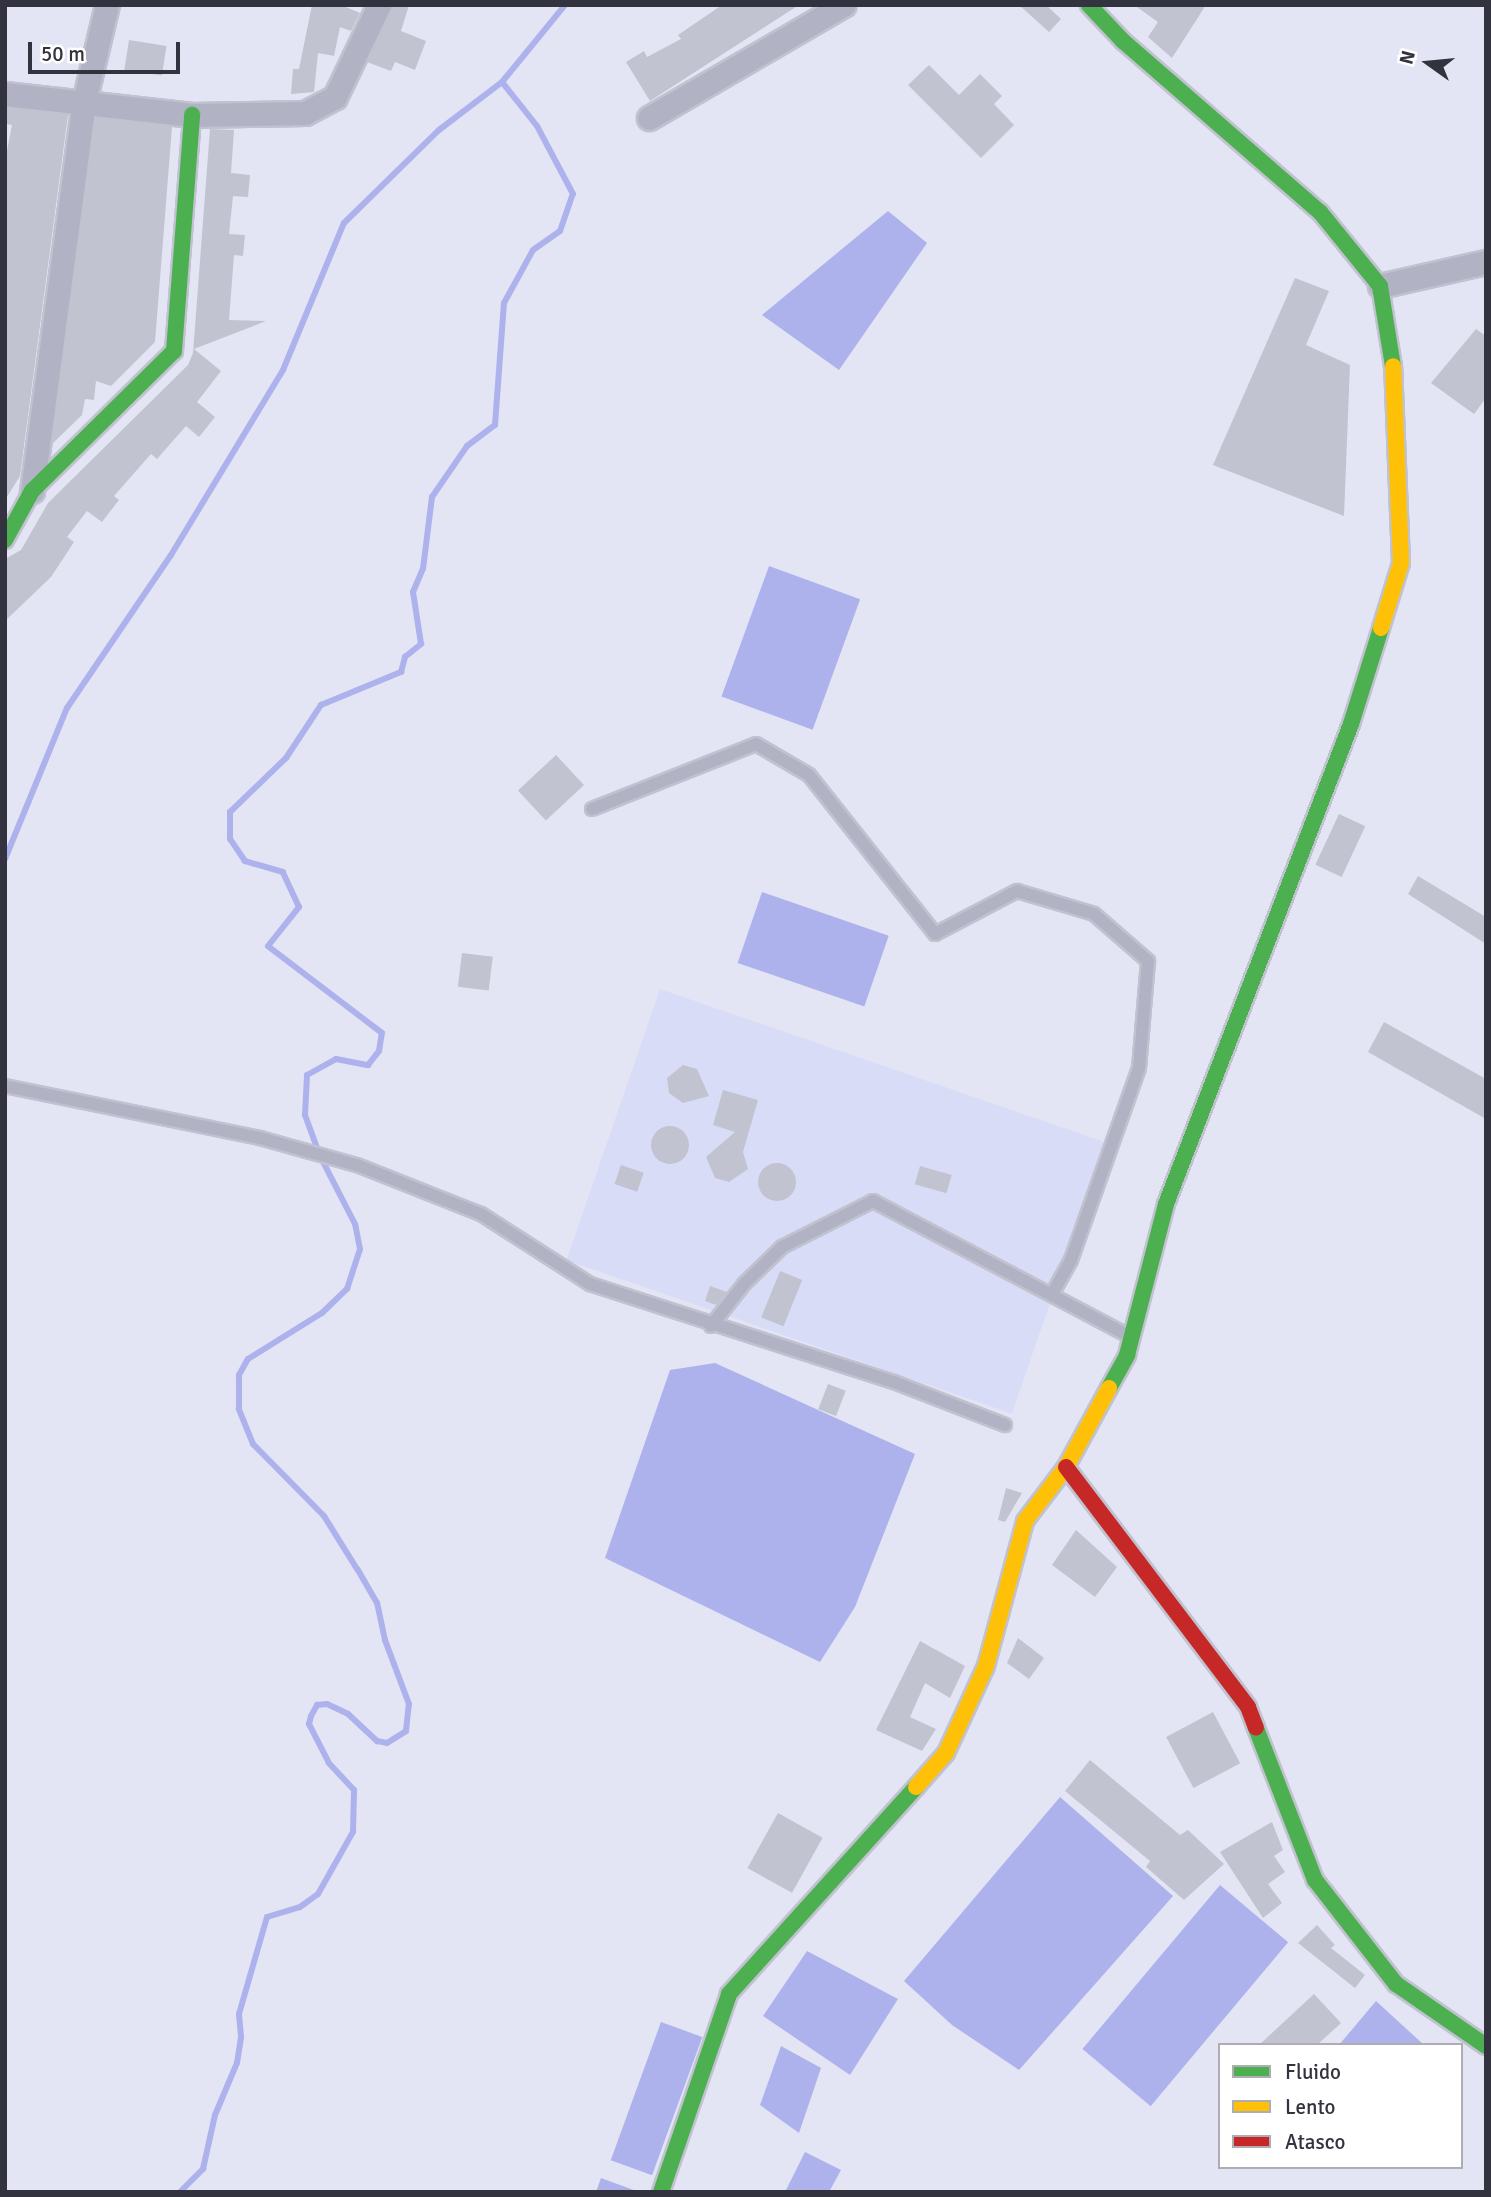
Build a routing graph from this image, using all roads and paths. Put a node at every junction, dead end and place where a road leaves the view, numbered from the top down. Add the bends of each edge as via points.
1 (107, 5) edge
2 (379, 5) edge
3 (843, 5) edge
4 (1089, 5) edge
5 (5, 94) edge
6 (84, 102) junction
7 (192, 115) junction
8 (649, 118) dead end
9 (1486, 262) edge
10 (1380, 286) junction
11 (32, 491) junction
12 (6, 536) edge
13 (592, 809) dead end
14 (5, 1086) edge
15 (1052, 1294) junction
16 (711, 1326) junction
17 (1132, 1337) junction
18 (1004, 1425) dead end
19 (1066, 1467) junction
20 (1486, 2046) edge
21 (661, 2192) edge

1 - 6 street
2 - 7 street via 335,97 305,113
3 - 8 street
4 - 10 street via 1123,41 1320,212
5 - 6 street
6 - 7 street
6 - 11 street
7 - 11 street via 174,351
9 - 10 street
10 - 17 street via 1393,359 1401,563 1351,724 1166,1204
11 - 12 street
13 - 15 lane via 756,744 809,775 935,933 1017,891 1094,914 1148,961 1139,1068 1071,1260
14 - 16 lane via 260,1138 356,1165 481,1214 590,1284
15 - 16 lane via 873,1201 782,1247 744,1284
15 - 17 lane
16 - 18 lane via 894,1382
17 - 19 street via 1127,1355
19 - 20 street via 1248,1707 1315,1880 1396,1984
19 - 21 street via 1025,1521 985,1667 946,1753 729,1994

